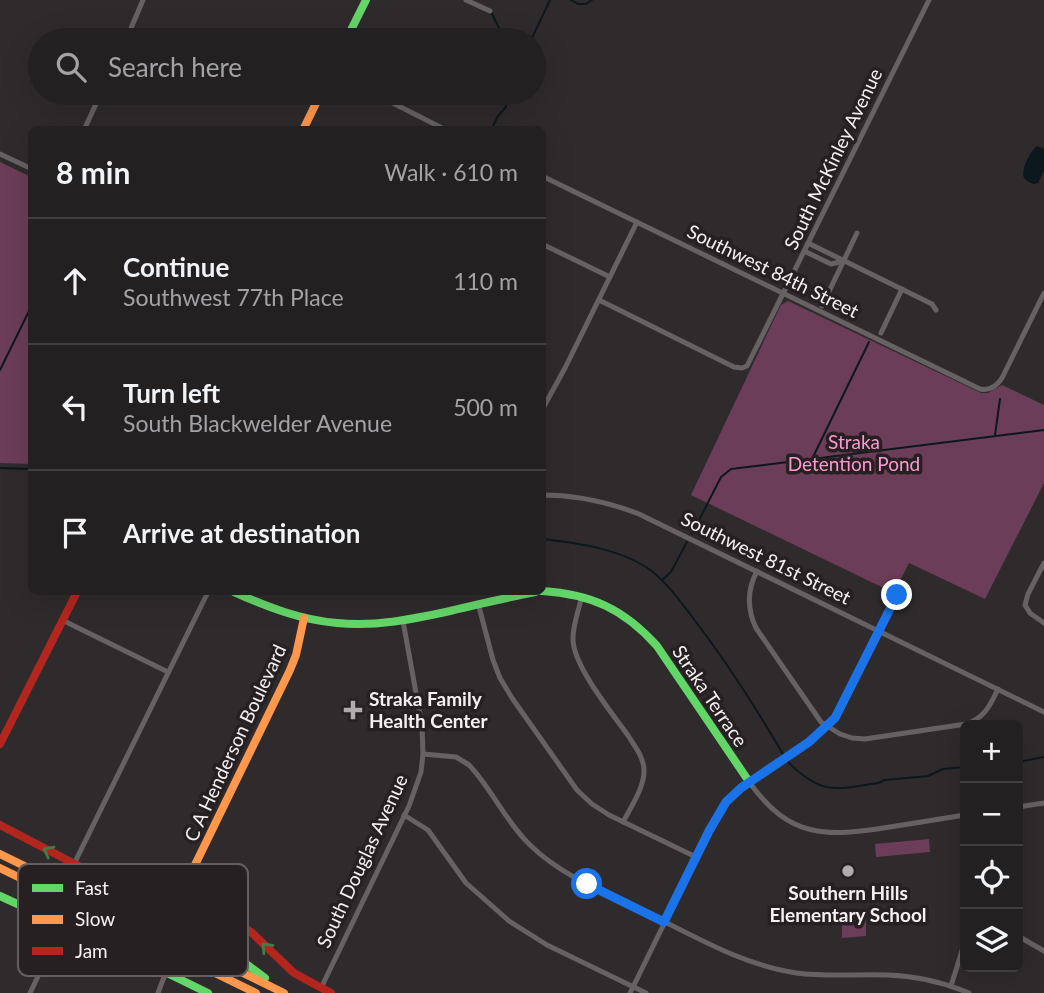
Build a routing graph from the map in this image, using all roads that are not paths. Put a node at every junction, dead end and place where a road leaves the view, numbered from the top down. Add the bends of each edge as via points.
1 (143, 0) edge
2 (366, 0) edge
3 (466, 0) edge
4 (929, 0) edge
5 (490, 11) dead end
6 (131, 28) edge
7 (352, 28) edge
8 (95, 105) edge
9 (315, 105) edge
10 (397, 105) edge
11 (86, 126) edge
12 (305, 126) edge
13 (438, 126) edge
14 (0, 154) edge
15 (28, 167) edge
16 (546, 179) edge
17 (637, 222) junction
18 (857, 233) dead end
19 (808, 243) junction
20 (546, 246) edge
21 (804, 251) junction
22 (844, 261) junction
23 (610, 277) junction
24 (902, 289) junction
25 (1044, 293) edge
26 (783, 294) junction
27 (599, 300) junction
28 (822, 306) dead end
29 (936, 310) dead end
30 (881, 332) dead end
31 (546, 402) edge
32 (546, 495) edge
33 (1044, 563) edge
34 (757, 571) junction
35 (546, 591) edge
36 (75, 595) edge
37 (206, 595) edge
38 (241, 595) edge
39 (519, 595) edge
40 (897, 595) dead end
41 (582, 596) junction
42 (478, 603) junction
43 (303, 618) junction
44 (62, 620) junction
45 (403, 621) junction
46 (1044, 622) edge
47 (880, 631) junction
48 (168, 672) junction
49 (998, 689) junction
50 (1044, 712) edge
51 (827, 726) junction
52 (0, 744) edge
53 (423, 754) junction
54 (750, 783) junction
55 (1044, 804) edge
56 (1023, 806) edge
57 (404, 815) junction
58 (960, 816) edge
59 (623, 822) junction
60 (0, 825) edge
61 (0, 854) edge
62 (696, 857) junction
63 (20, 864) edge
64 (74, 864) joint
65 (195, 864) edge
66 (0, 868) edge
67 (18, 877) edge
68 (0, 896) edge
69 (18, 904) edge
70 (664, 922) junction
71 (248, 930) edge
72 (1023, 939) edge
73 (1044, 951) edge
74 (960, 957) edge
75 (248, 965) edge
76 (248, 975) edge
77 (38, 976) edge
78 (164, 976) edge
79 (174, 976) edge
80 (222, 976) edge
81 (951, 986) junction
82 (321, 988) junction
83 (631, 990) edge
84 (30, 993) edge
85 (158, 993) edge
86 (208, 993) edge
87 (256, 993) edge
88 (284, 993) edge
89 (331, 993) edge
90 (646, 993) edge
91 (969, 993) edge

1 - 6 street
2 - 7 main road
3 - 5 street
4 - 19 street, South McKinley Avenue
8 - 11 street
9 - 12 main road
10 - 13 street
14 - 15 street
16 - 17 street, Southwest 84th Street
17 - 23 street
17 - 26 street, Southwest 84th Street
18 - 22 street
19 - 21 street, South McKinley Avenue
19 - 22 street
20 - 23 street
21 - 22 street via 831,264
21 - 26 street, South McKinley Avenue
22 - 24 street
22 - 28 street
23 - 27 street
24 - 29 street
24 - 30 street
25 - 26 street, Southwest 84th Street via 1002,378 984,390
26 - 27 street, South McKinley Avenue via 744,368
27 - 31 street
32 - 34 street, Southwest 81st Street via 579,497 628,510
33 - 46 street via 1026,608
34 - 47 street, Southwest 81st Street
34 - 51 street via 749,596 753,621 812,711
35 - 41 main road, Straka Terrace
36 - 44 main road
37 - 48 street
38 - 43 main road
39 - 42 main road
40 - 47 street
41 - 54 main road, Straka Terrace via 613,608 648,636
41 - 59 street via 573,633 575,653 638,750 643,765 642,784
42 - 45 main road
42 - 59 street via 493,660 512,698 577,790
43 - 45 main road via 349,625
43 - 65 main road, C A Henderson Boulevard via 290,670
44 - 48 street
44 - 52 main road
45 - 53 street, South Douglas Avenue
47 - 49 street, Southwest 81st Street
47 - 51 street via 842,708
48 - 64 street
49 - 50 street, Southwest 81st Street
49 - 51 street via 985,713 966,723 858,739
51 - 54 street
53 - 57 street, South Douglas Avenue via 418,782
53 - 70 street via 466,762 511,824 545,859
54 - 58 street, Straka Terrace via 785,818 826,833
54 - 62 street via 721,808
55 - 56 street
57 - 82 street, South Douglas Avenue
57 - 83 street via 428,830 466,883 509,921
59 - 62 street
64 -> 60 main road
61 - 63 main road
62 - 70 street
66 - 67 main road
68 - 69 main road
70 - 81 street via 770,968 823,976 902,976
70 - 83 street
82 -> 71 main road via 286,967
72 - 73 street
74 - 81 street
75 - 88 main road
76 - 88 main road
77 - 84 street
78 - 85 street
79 - 86 main road
80 - 87 main road
81 - 91 street
82 - 89 main road
83 - 90 street

